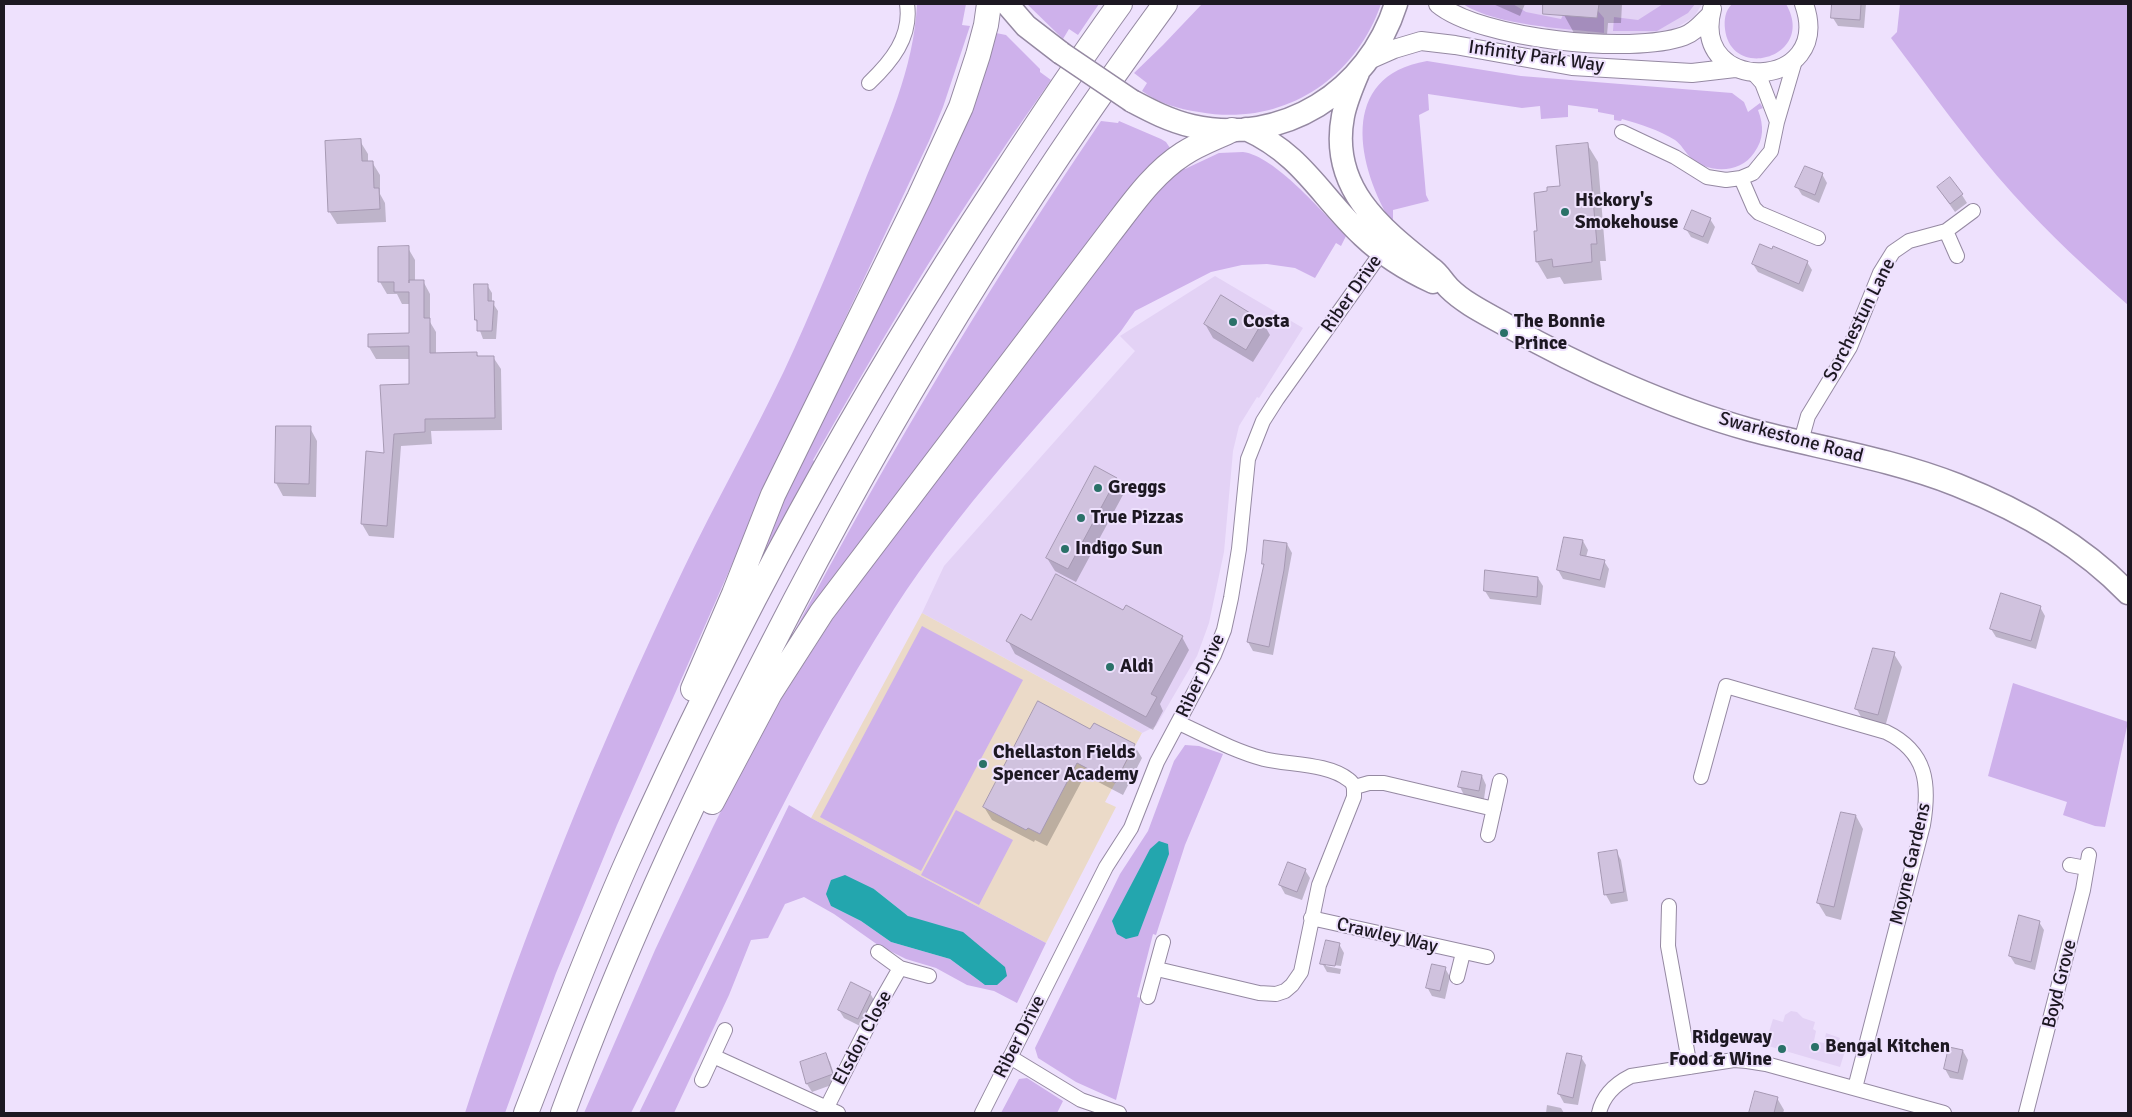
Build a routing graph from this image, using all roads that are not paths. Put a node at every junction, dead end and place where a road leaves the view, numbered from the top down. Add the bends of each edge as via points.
1 (907, 4) edge
2 (989, 4) edge
3 (1007, 4) edge
4 (1120, 4) edge
5 (1165, 4) edge
6 (1396, 4) edge
7 (1438, 4) edge
8 (1804, 4) edge
9 (1712, 9) edge
10 (1796, 57) junction
11 (1364, 67) junction
12 (1735, 68) junction
13 (1753, 74) junction
14 (869, 83) dead end
15 (1778, 122) junction
16 (1239, 130) junction
17 (1622, 132) dead end
18 (1741, 178) junction
19 (1973, 211) dead end
20 (1946, 231) junction
21 (1818, 238) dead end
22 (1387, 245) junction
23 (1956, 256) dead end
24 (1801, 441) junction
25 (2128, 593) edge
26 (1179, 724) junction
27 (1701, 777) dead end
28 (1500, 781) dead end
29 (1355, 787) junction
30 (1494, 809) junction
31 (1488, 835) dead end
32 (628, 862) junction
33 (2070, 866) dead end
34 (1668, 906) dead end
35 (1311, 918) junction
36 (1163, 942) dead end
37 (631, 945) junction
38 (878, 952) dead end
39 (1463, 953) junction
40 (1487, 957) dead end
41 (900, 968) junction
42 (1157, 969) junction
43 (929, 976) dead end
44 (1457, 977) dead end
45 (1148, 997) dead end
46 (725, 1030) dead end
47 (713, 1056) junction
48 (1010, 1057) junction
49 (1690, 1067) junction
50 (702, 1080) dead end
51 (1855, 1088) junction
52 (832, 1110) edge
53 (526, 1113) edge
54 (563, 1113) edge
55 (982, 1113) edge
56 (1120, 1113) edge
57 (1599, 1113) edge
58 (1944, 1113) edge
59 (2026, 1113) edge

1 - 14 street via 906,26 895,56
2 - 32 highway via 978,55 961,107 773,495 675,730
3 - 16 main road, bridge via 1026,26 1132,101 1191,126
4 - 32 highway via 972,222 846,430 782,544 678,751
5 - 37 highway via 1006,237 881,442 821,549 734,718
6 - 11 main road via 1387,29
7 - 9 street, Infinity Park Way via 1463,19 1501,30 1548,39 1610,44 1670,40 1692,32
8 - 10 street via 1808,27 1805,43
9 - 12 street via 1709,25 1714,45
10 - 13 street via 1772,72
10 - 15 street
11 - 12 street, Infinity Park Way via 1394,49 1421,41 1572,66 1692,73
11 - 16 main road via 1341,90 1307,112 1288,121
11 - 22 main road, Swarkestone Road via 1343,117 1340,152 1352,189
12 - 13 street
13 - 15 street via 1762,84
15 - 18 street via 1772,151 1753,173
16 - 22 main road, Swarkestone Road via 1275,144 1294,160 1344,217
16 - 37 highway via 1182,154 1149,184 851,572 770,693 675,872
17 - 18 street via 1675,157 1707,177
18 - 21 street via 1759,213
19 - 20 street, Sorchestun Lane
20 - 23 street
20 - 24 street, Sorchestun Lane via 1909,241 1894,252 1880,273 1850,347 1808,416
22 - 24 main road, Swarkestone Road via 1431,282 1449,288 1527,337 1626,384 1726,422
22 - 26 street, Riber Drive via 1277,399 1253,442 1224,630
24 - 25 main road, Swarkestone Road via 1931,476 1974,492 2026,517 2078,549
26 - 29 street via 1265,759 1340,774
26 - 48 street, Riber Drive via 1158,762 1131,828 1106,867
27 - 51 street, Moyne Gardens via 1726,686 1898,737 1923,769 1927,803 1923,825
28 - 30 street
29 - 30 street via 1384,783
29 - 35 street
30 - 31 street
32 - 53 highway via 576,982
33 - 59 street, Boyd Grove via 2088,861
34 - 49 street via 1668,946
35 - 39 street, Crawley Way
35 - 42 street via 1301,972 1292,986 1276,994
36 - 42 street
37 - 54 highway
38 - 41 street, Elsdon Close
39 - 40 street, Crawley Way
39 - 44 street, Crawley Way
41 - 43 street, Elsdon Close
41 - 52 street, Elsdon Close via 876,1010
42 - 45 street
46 - 47 street
47 - 50 street
47 - 52 street
48 - 55 street, Riber Drive
48 - 56 street via 1081,1100
49 - 51 street via 1747,1061
49 - 57 street via 1631,1076 1619,1082 1608,1093
51 - 58 street

